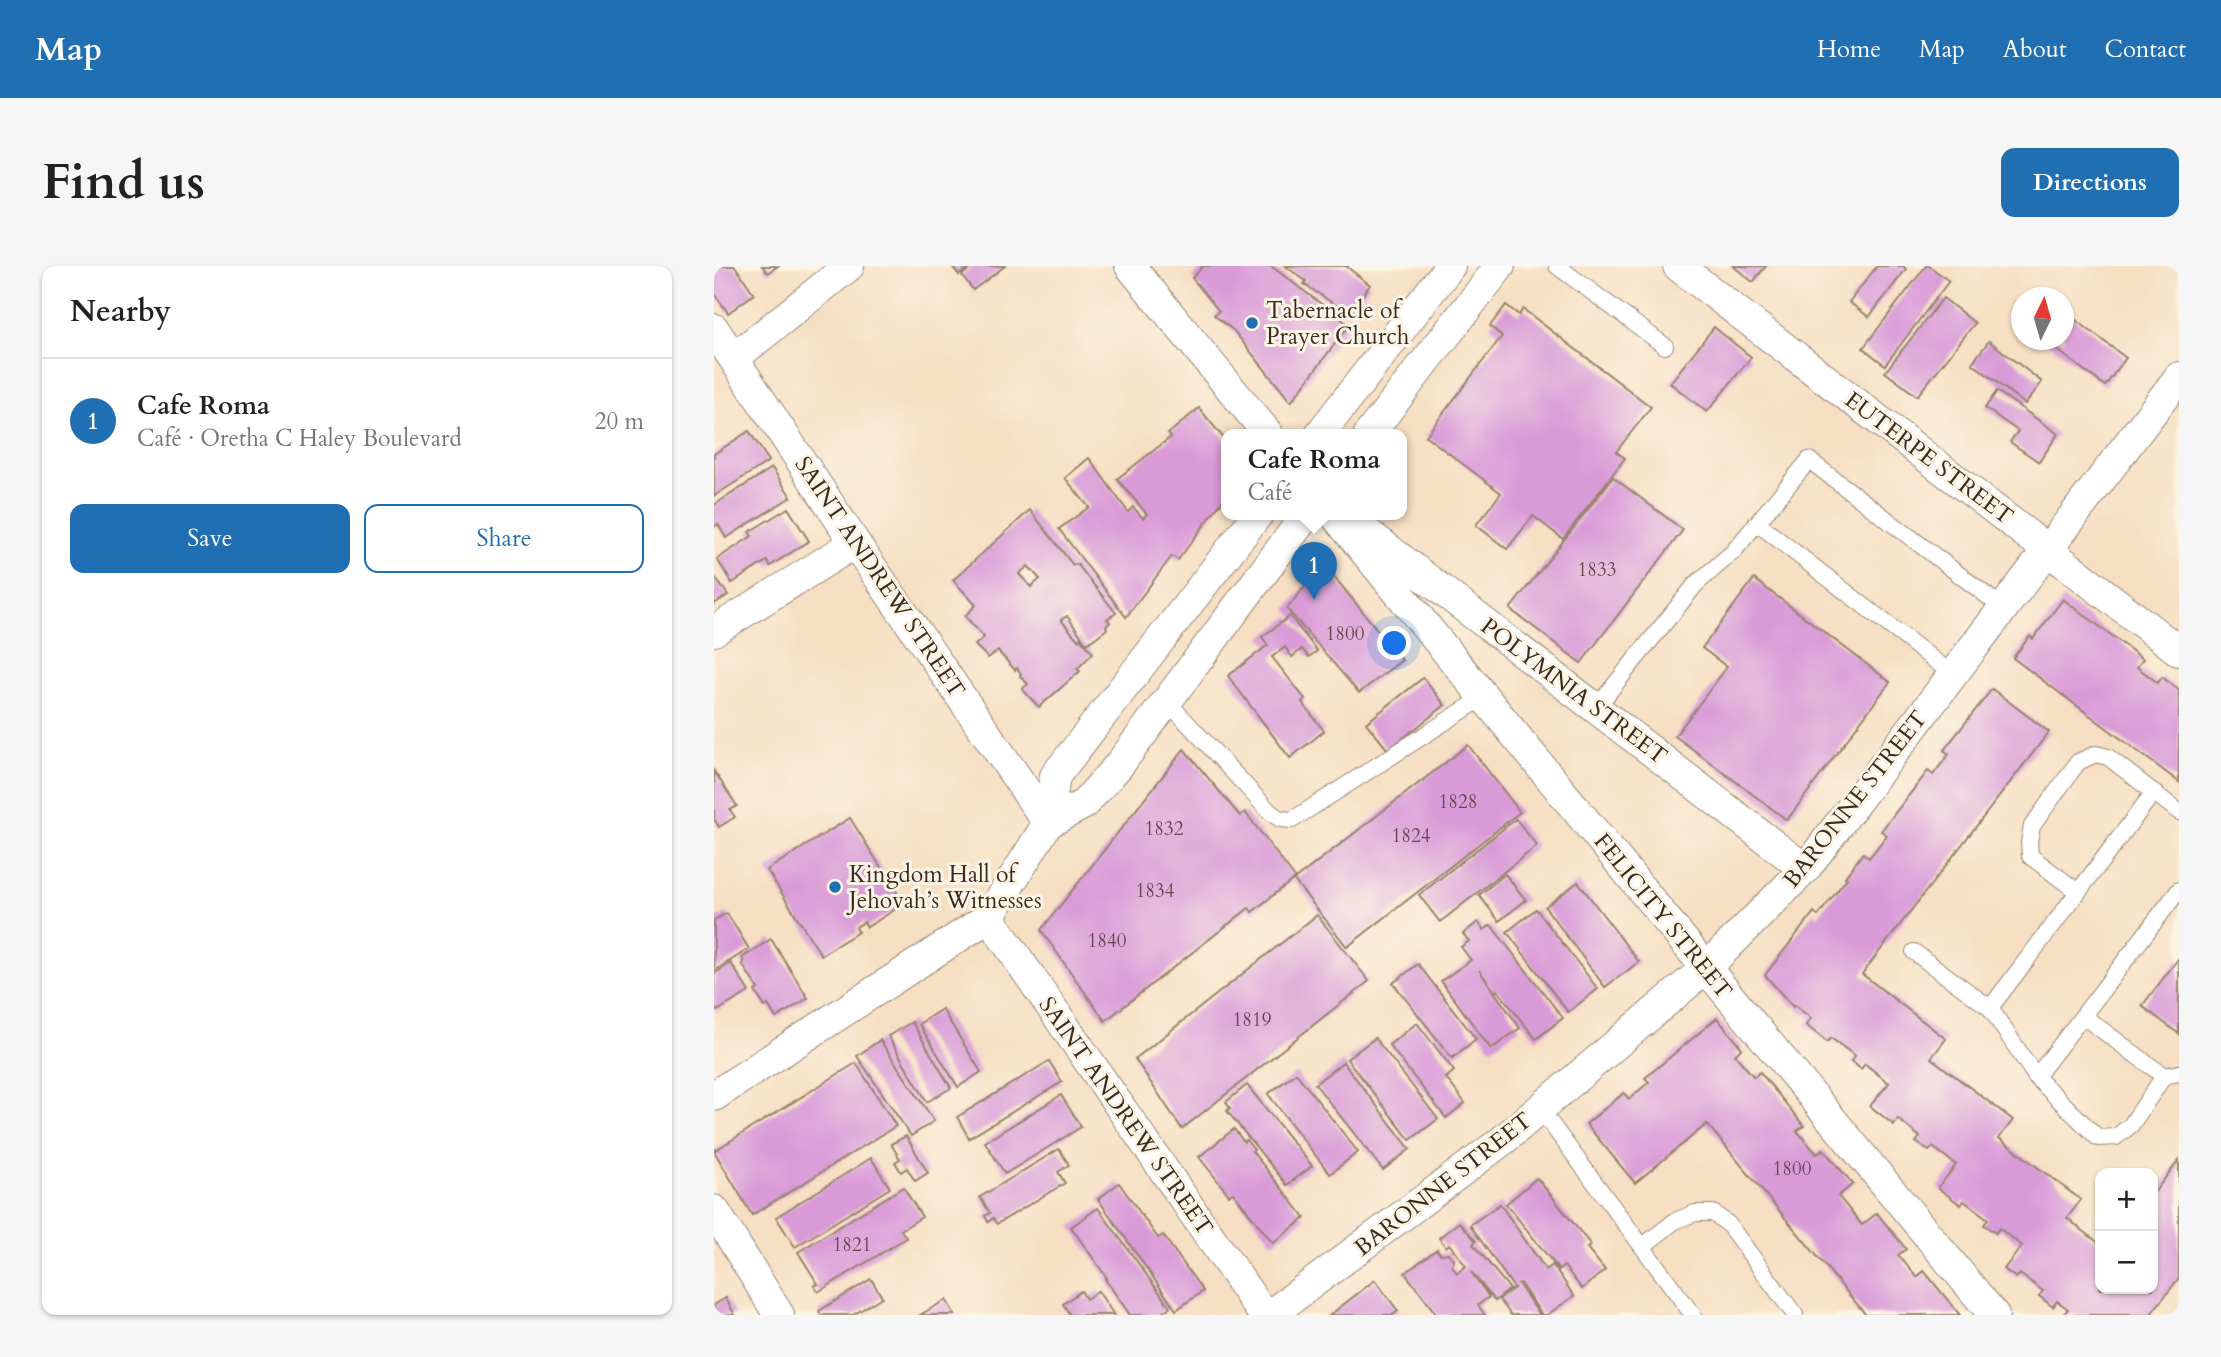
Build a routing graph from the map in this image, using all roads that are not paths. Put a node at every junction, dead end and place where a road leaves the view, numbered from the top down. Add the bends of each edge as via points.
1 (849, 266) edge
2 (1130, 266) edge
3 (1450, 266) edge
4 (1500, 266) edge
5 (1557, 266) edge
6 (1678, 266) edge
7 (714, 329) edge
8 (1665, 346) dead end
9 (734, 358) junction
10 (2179, 377) edge
11 (1264, 429) edge
12 (1324, 429) edge
13 (1373, 429) edge
14 (1253, 520) edge
15 (1303, 520) edge
16 (1339, 520) edge
17 (1351, 520) edge
18 (1757, 523) junction
19 (855, 543) junction
20 (2047, 549) junction
21 (2003, 608) junction
22 (714, 631) edge
23 (2179, 651) edge
24 (1952, 674) junction
25 (1484, 696) junction
26 (1167, 701) junction
27 (1596, 708) junction
28 (2154, 792) junction
29 (2179, 812) edge
30 (1048, 822) junction
31 (1805, 869) junction
32 (2179, 890) edge
33 (2078, 892) junction
34 (989, 916) junction
35 (1914, 951) dead end
36 (1706, 968) junction
37 (1990, 1009) junction
38 (2083, 1016) junction
39 (2171, 1075) edge
40 (2036, 1077) junction
41 (714, 1096) edge
42 (1540, 1109) junction
43 (714, 1210) edge
44 (1643, 1246) junction
45 (779, 1315) edge
46 (1264, 1315) edge
47 (1270, 1315) edge
48 (1693, 1315) edge
49 (1795, 1315) edge
50 (1994, 1315) edge

1 - 9 street
2 - 11 street
3 - 12 street
4 - 13 street
5 - 8 lane
6 - 20 street, EUTERPE STREET
7 - 9 street, SAINT ANDREW STREET
9 - 19 street, SAINT ANDREW STREET
10 - 20 street, BARONNE STREET
14 - 30 street via 1055,776
15 - 26 street
16 - 25 street, FELICITY STREET
17 - 27 street, POLYMNIA STREET
18 - 21 lane via 1809,460
18 - 24 lane
18 - 27 lane via 1733,552 1696,584
19 - 22 street
19 - 30 street, SAINT ANDREW STREET
20 - 21 street, BARONNE STREET
20 - 23 street, EUTERPE STREET
21 - 24 street, BARONNE STREET
24 - 31 street, BARONNE STREET
25 - 26 lane via 1292,820 1270,812
25 - 36 street, FELICITY STREET
26 - 30 street via 1084,804
27 - 31 street, POLYMNIA STREET
28 - 29 lane
28 - 33 lane
28 - 33 lane via 2108,757 2096,754 2078,762 2032,826 2028,842 2030,856
30 - 34 street
31 - 36 street, BARONNE STREET
32 - 38 lane
33 - 37 lane
34 - 41 street
34 - 46 street, SAINT ANDREW STREET
35 - 37 lane
36 - 42 street, BARONNE STREET
36 - 50 street, FELICITY STREET
37 - 40 lane
38 - 39 lane
38 - 40 lane
39 - 40 lane via 2131,1125 2116,1137 2098,1138
42 - 44 lane
42 - 47 street, BARONNE STREET
43 - 45 street
44 - 48 lane
44 - 49 lane via 1675,1221 1695,1213 1713,1213 1728,1224

